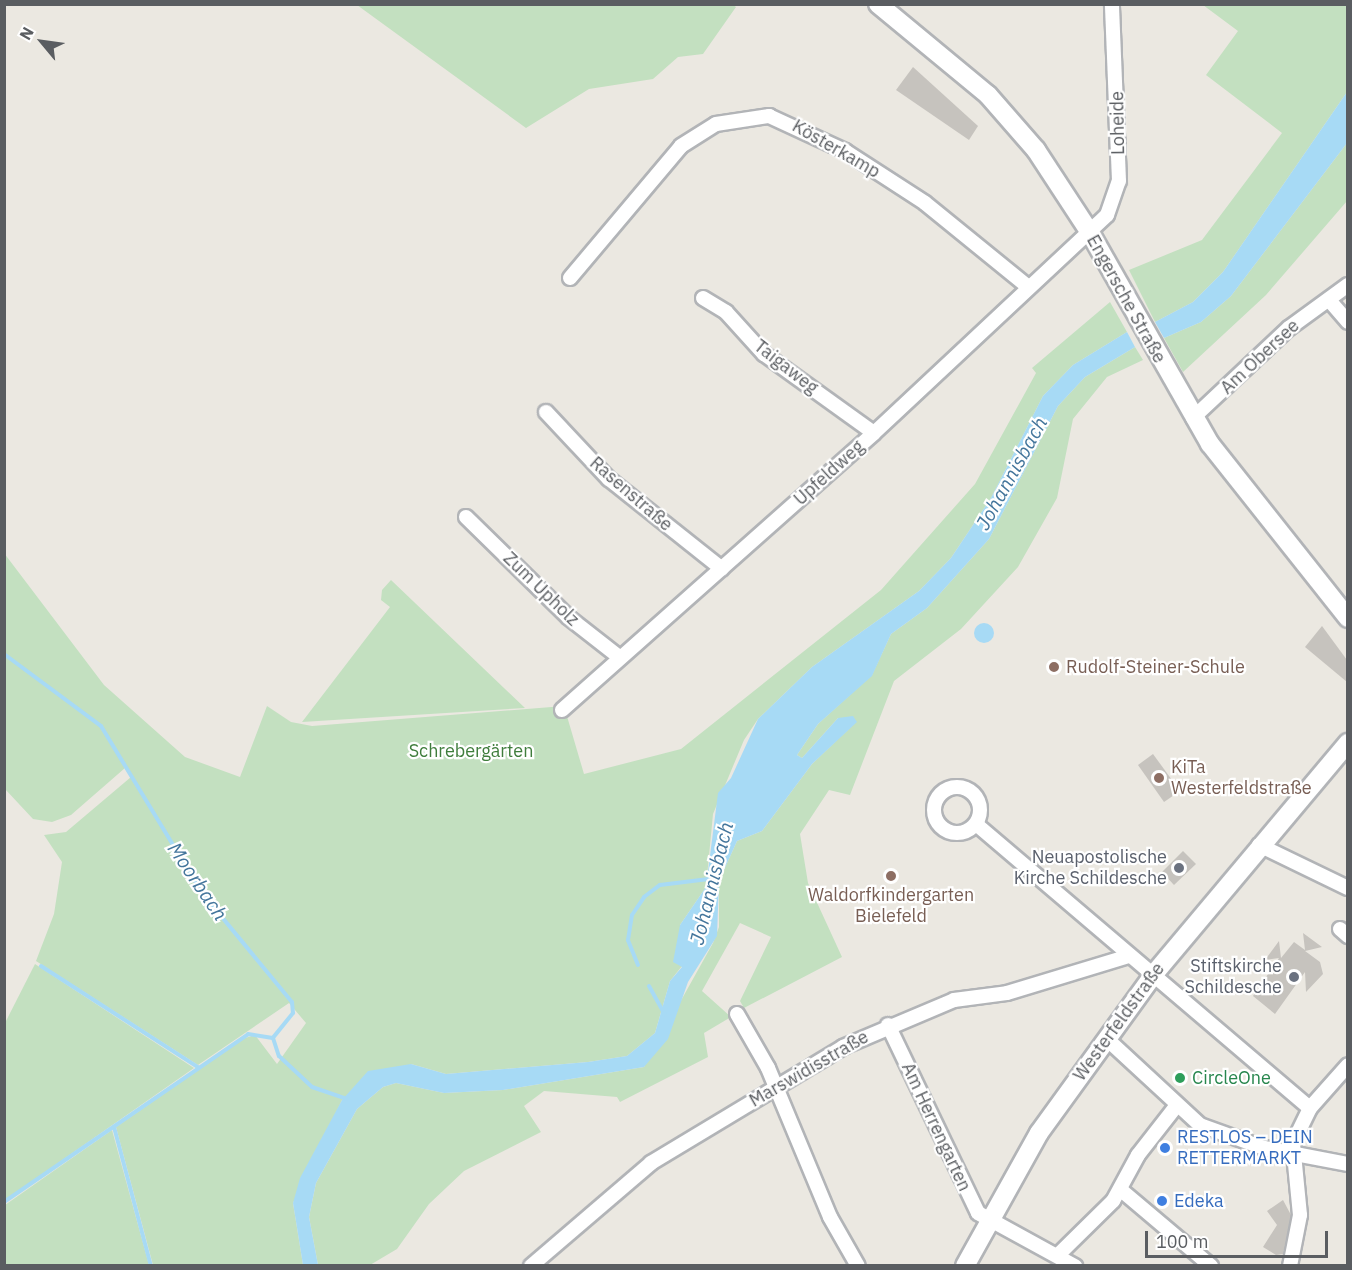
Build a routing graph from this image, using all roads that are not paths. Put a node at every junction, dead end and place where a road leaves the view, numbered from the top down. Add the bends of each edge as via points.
1 (878, 4) edge
2 (1112, 4) edge
3 (1089, 231) junction
4 (570, 278) dead end
5 (1026, 285) junction
6 (1347, 285) edge
7 (703, 298) dead end
8 (1329, 300) junction
9 (1347, 322) edge
10 (546, 412) dead end
11 (1193, 418) junction
12 (874, 433) junction
13 (466, 517) dead end
14 (722, 569) junction
15 (1347, 618) edge
16 (620, 657) junction
17 (562, 710) dead end
18 (1347, 743) edge
19 (976, 824) dead end
20 (1259, 845) junction
21 (1347, 888) edge
22 (1129, 957) junction
23 (1154, 974) junction
24 (737, 1014) dead end
25 (888, 1025) junction
26 (1108, 1040) junction
27 (1347, 1065) edge
28 (776, 1088) junction
29 (1177, 1105) junction
30 (1310, 1108) junction
31 (1291, 1153) junction
32 (1347, 1164) edge
33 (1122, 1190) junction
34 (991, 1223) junction
35 (1058, 1255) junction
36 (534, 1264) edge
37 (1072, 1265) edge
38 (858, 1266) edge
39 (965, 1266) edge
40 (1211, 1266) edge
41 (1290, 1266) edge

1 - 3 main road, Engersche Straße via 988,95 1036,150
2 - 3 street, Loheide via 1119,181 1107,215
3 - 5 street, Upfeldweg
3 - 11 main road, Engersche Straße
4 - 5 street, Kösterkamp via 681,146 716,124 769,116 845,151 925,203
5 - 12 street, Upfeldweg
6 - 8 street, Am Obersee
7 - 12 street, Taigaweg via 726,312 765,354
8 - 9 street
8 - 11 street, Am Obersee via 1289,328
10 - 14 street, Rasenstraße via 609,479
11 - 15 main road, Engersche Straße
12 - 14 street, Upfeldweg
13 - 16 street, Zum Upholz via 567,617
14 - 16 street, Upfeldweg
16 - 17 street, Upfeldweg
18 - 20 main road, Westerfeldstraße
19 - 22 street
20 - 21 street
20 - 23 main road, Westerfeldstraße
22 - 23 street
22 - 25 street, Marswidisstraße via 1007,993 954,1000
23 - 26 main road, Westerfeldstraße
23 - 30 street
24 - 28 street
25 - 28 street, Marswidisstraße
25 - 34 street, Am Herrengarten via 975,1209
26 - 29 street
26 - 34 main road, Westerfeldstraße via 1039,1133
27 - 30 street
28 - 36 street, Marswidisstraße via 651,1162
28 - 38 street via 830,1217
29 - 31 street via 1200,1125 1235,1140
29 - 33 street via 1138,1155
30 - 31 street
31 - 32 street
31 - 41 street via 1300,1215
33 - 35 street
33 - 40 street
34 - 35 street
34 - 39 main road, Westerfeldstraße
35 - 37 street

